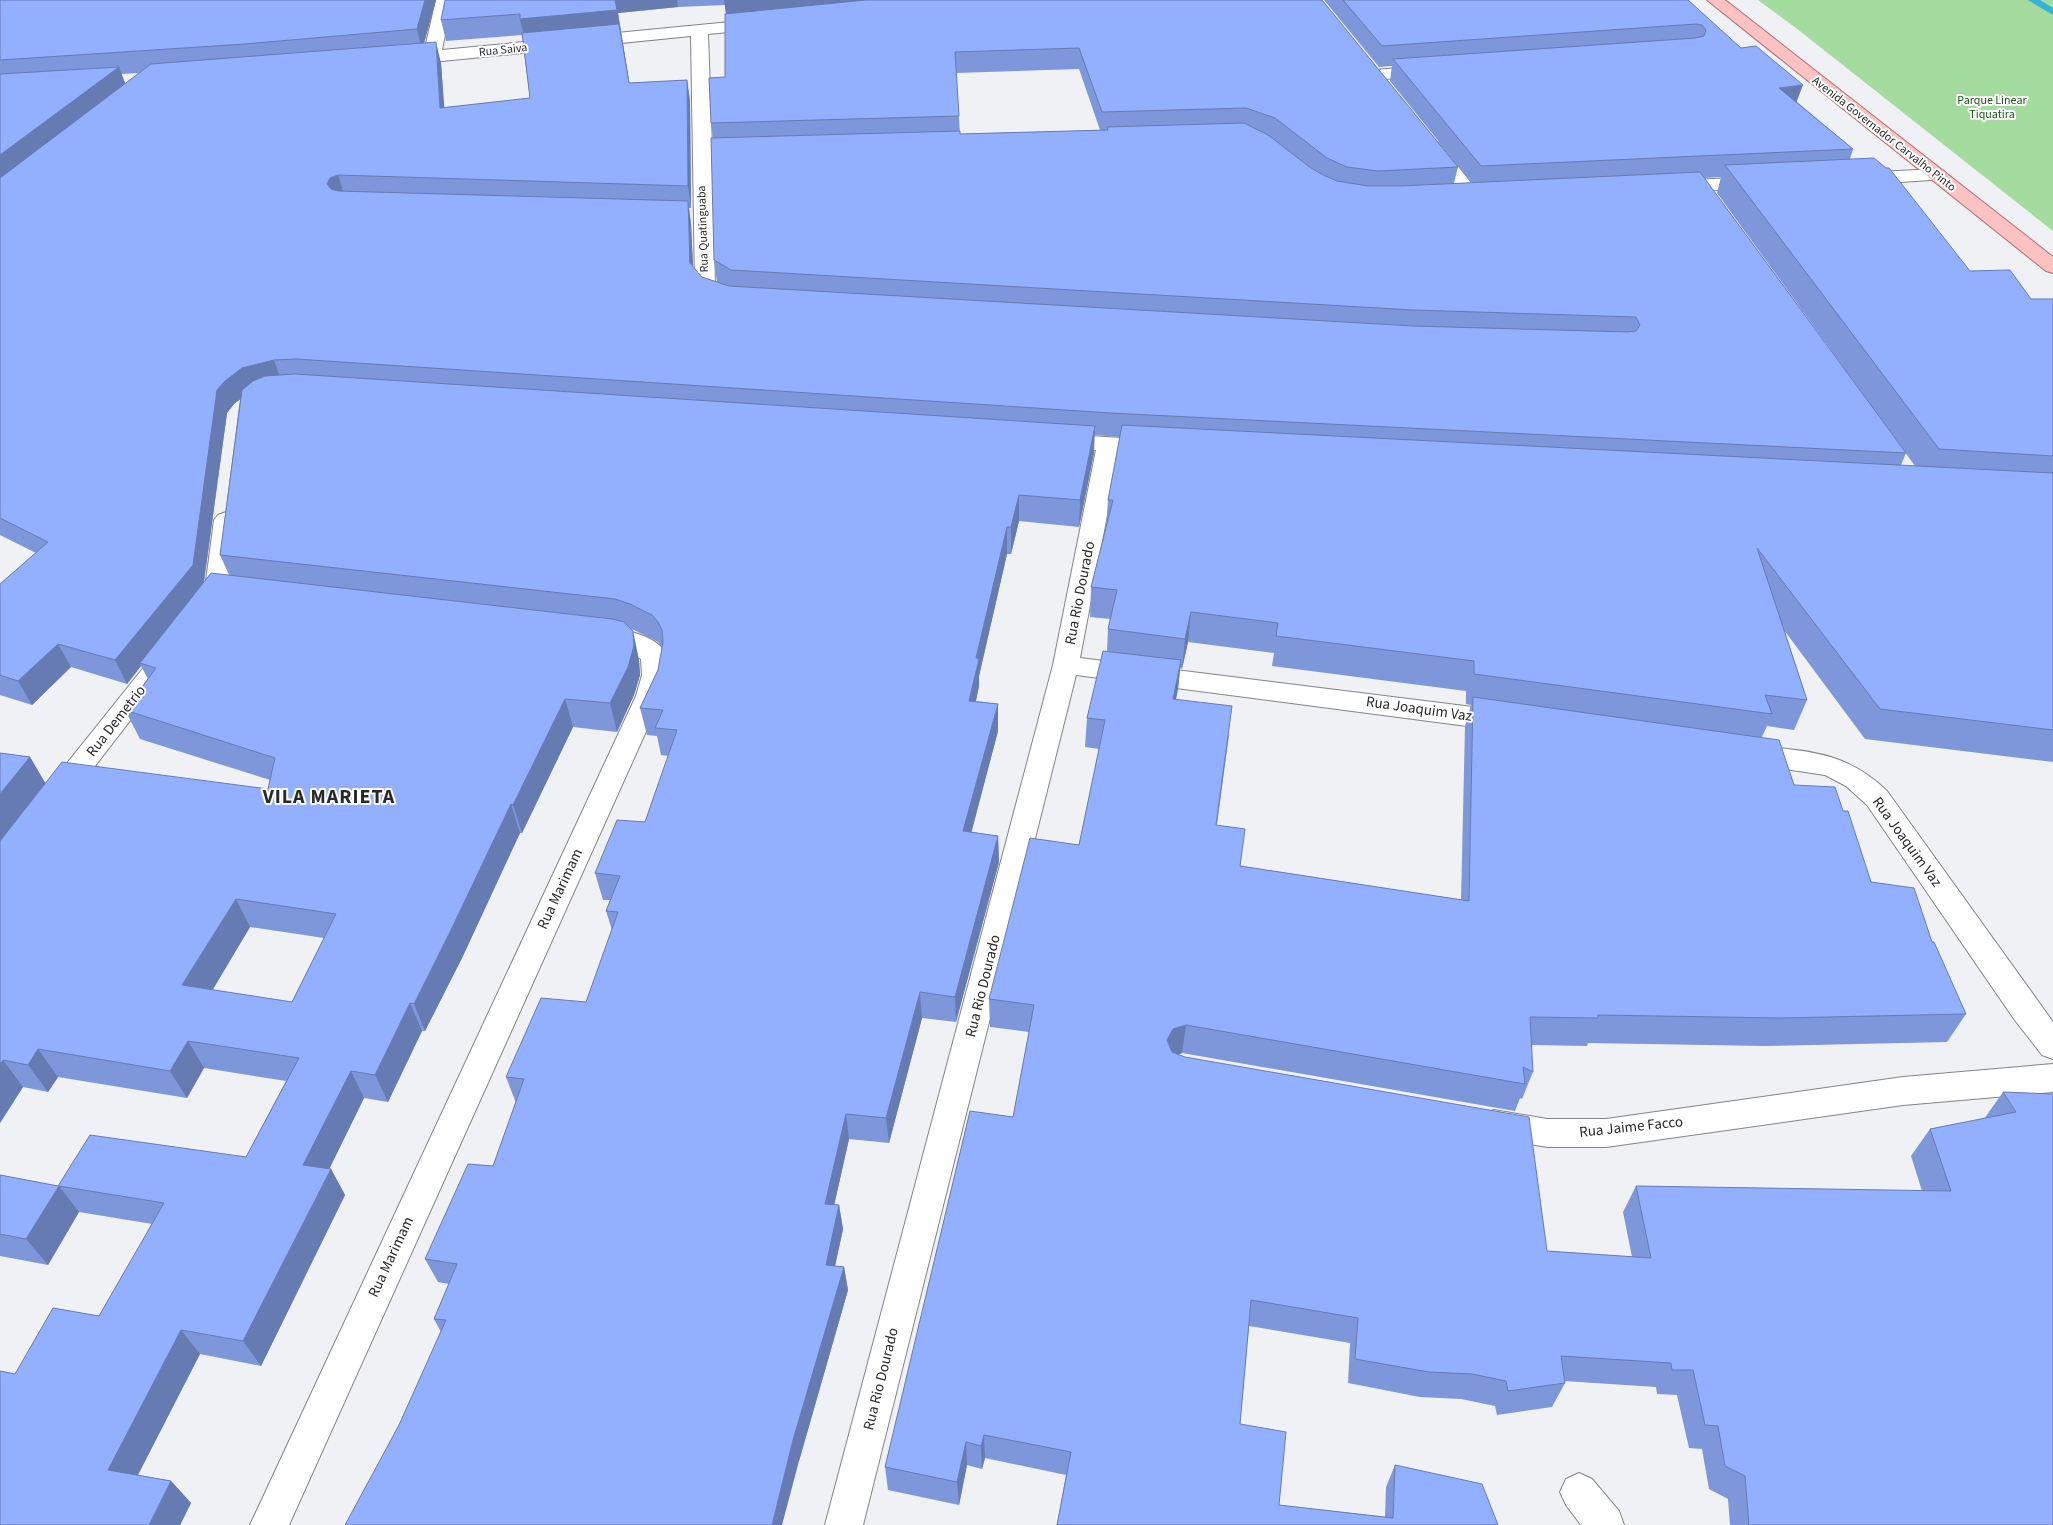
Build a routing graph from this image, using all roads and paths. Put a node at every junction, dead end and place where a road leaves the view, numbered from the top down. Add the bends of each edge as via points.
1 (444, 0) edge
2 (1715, 0) edge
3 (778, 22) edge
4 (699, 30) junction
5 (432, 57) junction
6 (383, 61) edge
7 (1443, 70) edge
8 (1386, 90) edge
9 (1423, 136) edge
10 (770, 151) edge
11 (702, 153) junction
12 (1937, 175) junction
13 (1840, 180) edge
14 (1774, 183) edge
15 (1656, 188) edge
16 (1492, 196) edge
17 (1472, 197) junction
18 (1452, 198) edge
19 (2053, 267) edge
20 (752, 302) edge
21 (1030, 440) edge
22 (1109, 445) junction
23 (1178, 449) edge
24 (228, 503) edge
25 (217, 591) junction
26 (247, 594) edge
27 (193, 622) edge
28 (572, 631) edge
29 (175, 645) edge
30 (1066, 665) junction
31 (1533, 725) edge
32 (1721, 751) edge
33 (42, 815) edge
34 (2053, 1046) edge
35 (2053, 1078) edge
36 (1462, 1119) edge
37 (1579, 1492) dead end
38 (269, 1525) edge
39 (844, 1525) edge
40 (1605, 1525) edge

1 - 5 street
2 - 12 main road, Avenida Governador Carvalho Pinto
3 - 4 street, Rua Saiva
4 - 5 street, Rua Saiva
4 - 11 street, Rua Quatinguaba
5 - 6 street, Rua Saiva
7 - 8 street via 1369,69
9 - 17 street
10 - 11 street
11 - 20 street, Rua Quatinguaba via 692,216 705,284 710,293 720,297
12 - 13 street
12 - 19 main road, Avenida Governador Carvalho Pinto
14 - 15 street via 1706,194
16 - 17 street
17 - 18 street
21 - 22 street
22 - 23 street
22 - 30 street, Rua Rio Dourado
24 - 25 street
25 - 26 street
25 - 27 street
28 - 38 street, Rua Marimam via 621,637 640,643 654,656 655,675 649,696
29 - 33 street, Rua Demetrio
30 - 31 street, Rua Joaquim Vaz
30 - 39 street, Rua Rio Dourado
32 - 34 street, Rua Joaquim Vaz via 1810,763 1840,770 1862,782 1877,798
35 - 36 street, Rua Jaime Facco via 1903,1091 1606,1133 1547,1133
37 - 40 street

